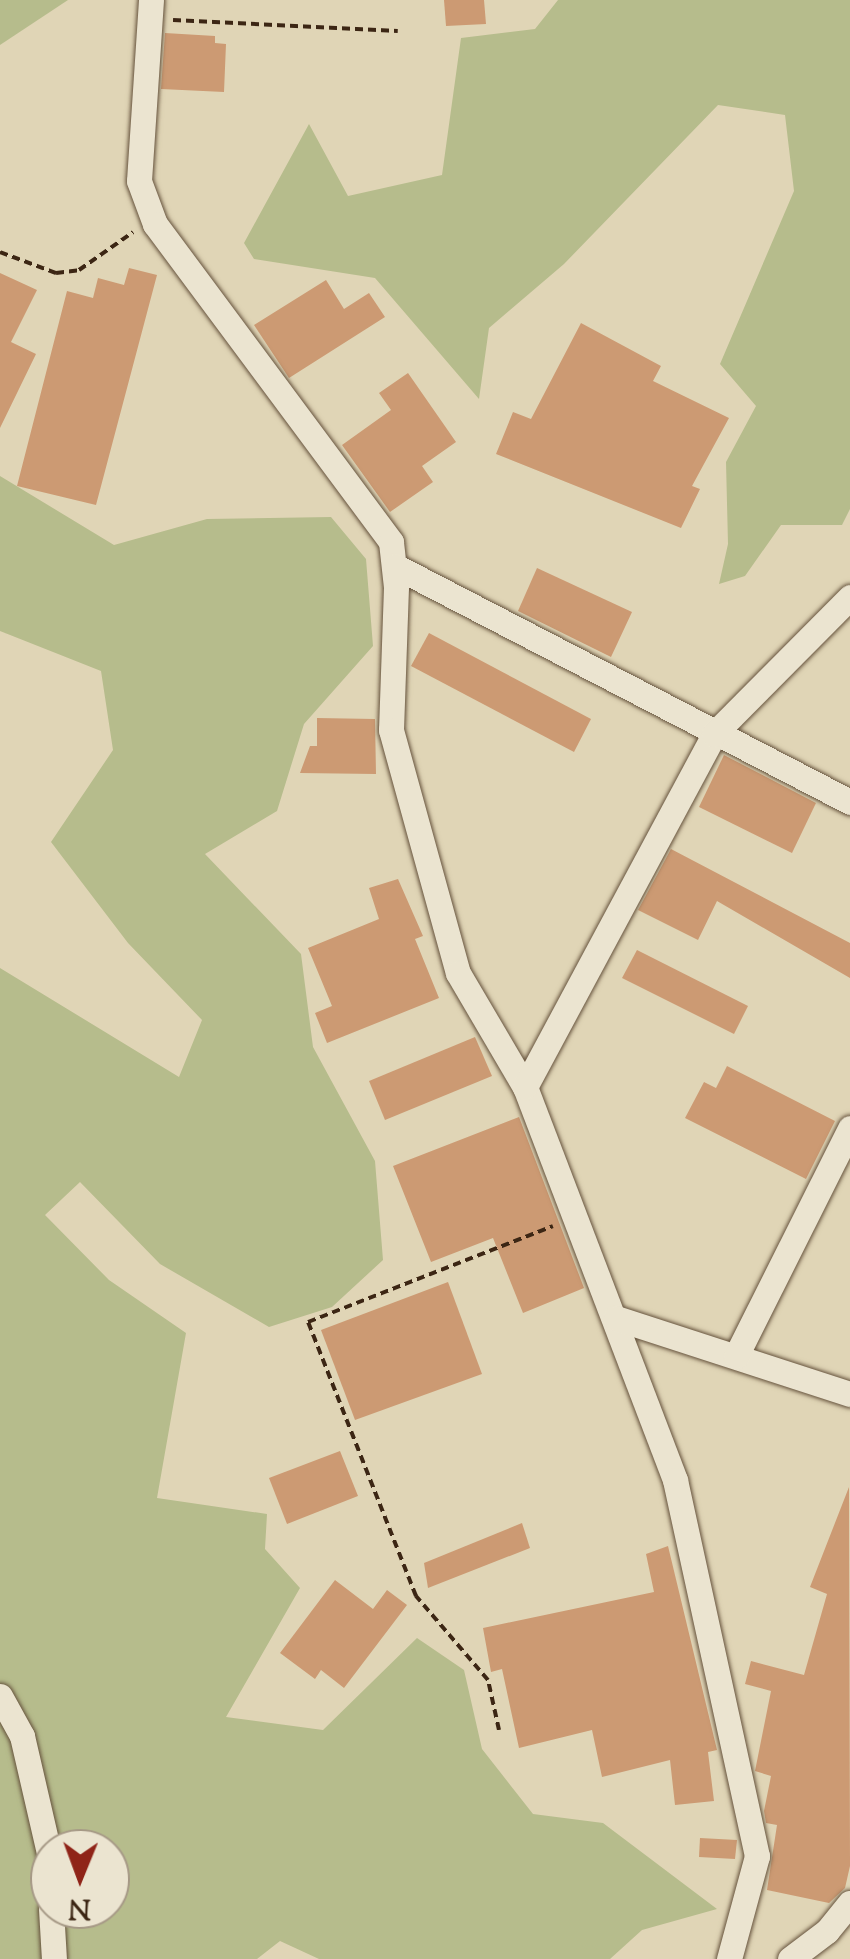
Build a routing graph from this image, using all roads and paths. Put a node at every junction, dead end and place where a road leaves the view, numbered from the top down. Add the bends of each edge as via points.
1 (151, 9) edge
2 (398, 31) dead end
3 (153, 218) junction
4 (0, 252) edge
5 (395, 566) junction
6 (850, 598) edge
7 (714, 734) junction
8 (850, 802) edge
9 (525, 1087) junction
10 (850, 1128) edge
11 (576, 1217) junction
12 (616, 1318) junction
13 (736, 1356) junction
14 (850, 1394) edge
15 (0, 1696) edge
16 (498, 1730) dead end
17 (44, 1829) edge
18 (850, 1903) edge
19 (52, 1929) edge
20 (54, 1959) edge
21 (728, 1959) edge
22 (790, 1959) edge

1 - 2 path
1 - 3 street via 139,181
3 - 4 path via 80,270 56,274
3 - 5 street via 364,499 391,542
5 - 7 street
5 - 9 street via 388,688 400,774 458,973
6 - 7 street
7 - 8 street
7 - 9 street
9 - 11 street
10 - 13 street
11 - 12 street
11 - 16 path via 308,1322 416,1596 488,1680
12 - 13 street
12 - 21 street via 691,1536 757,1856
13 - 14 street
15 - 17 street via 22,1736
18 - 22 street
19 - 20 street

